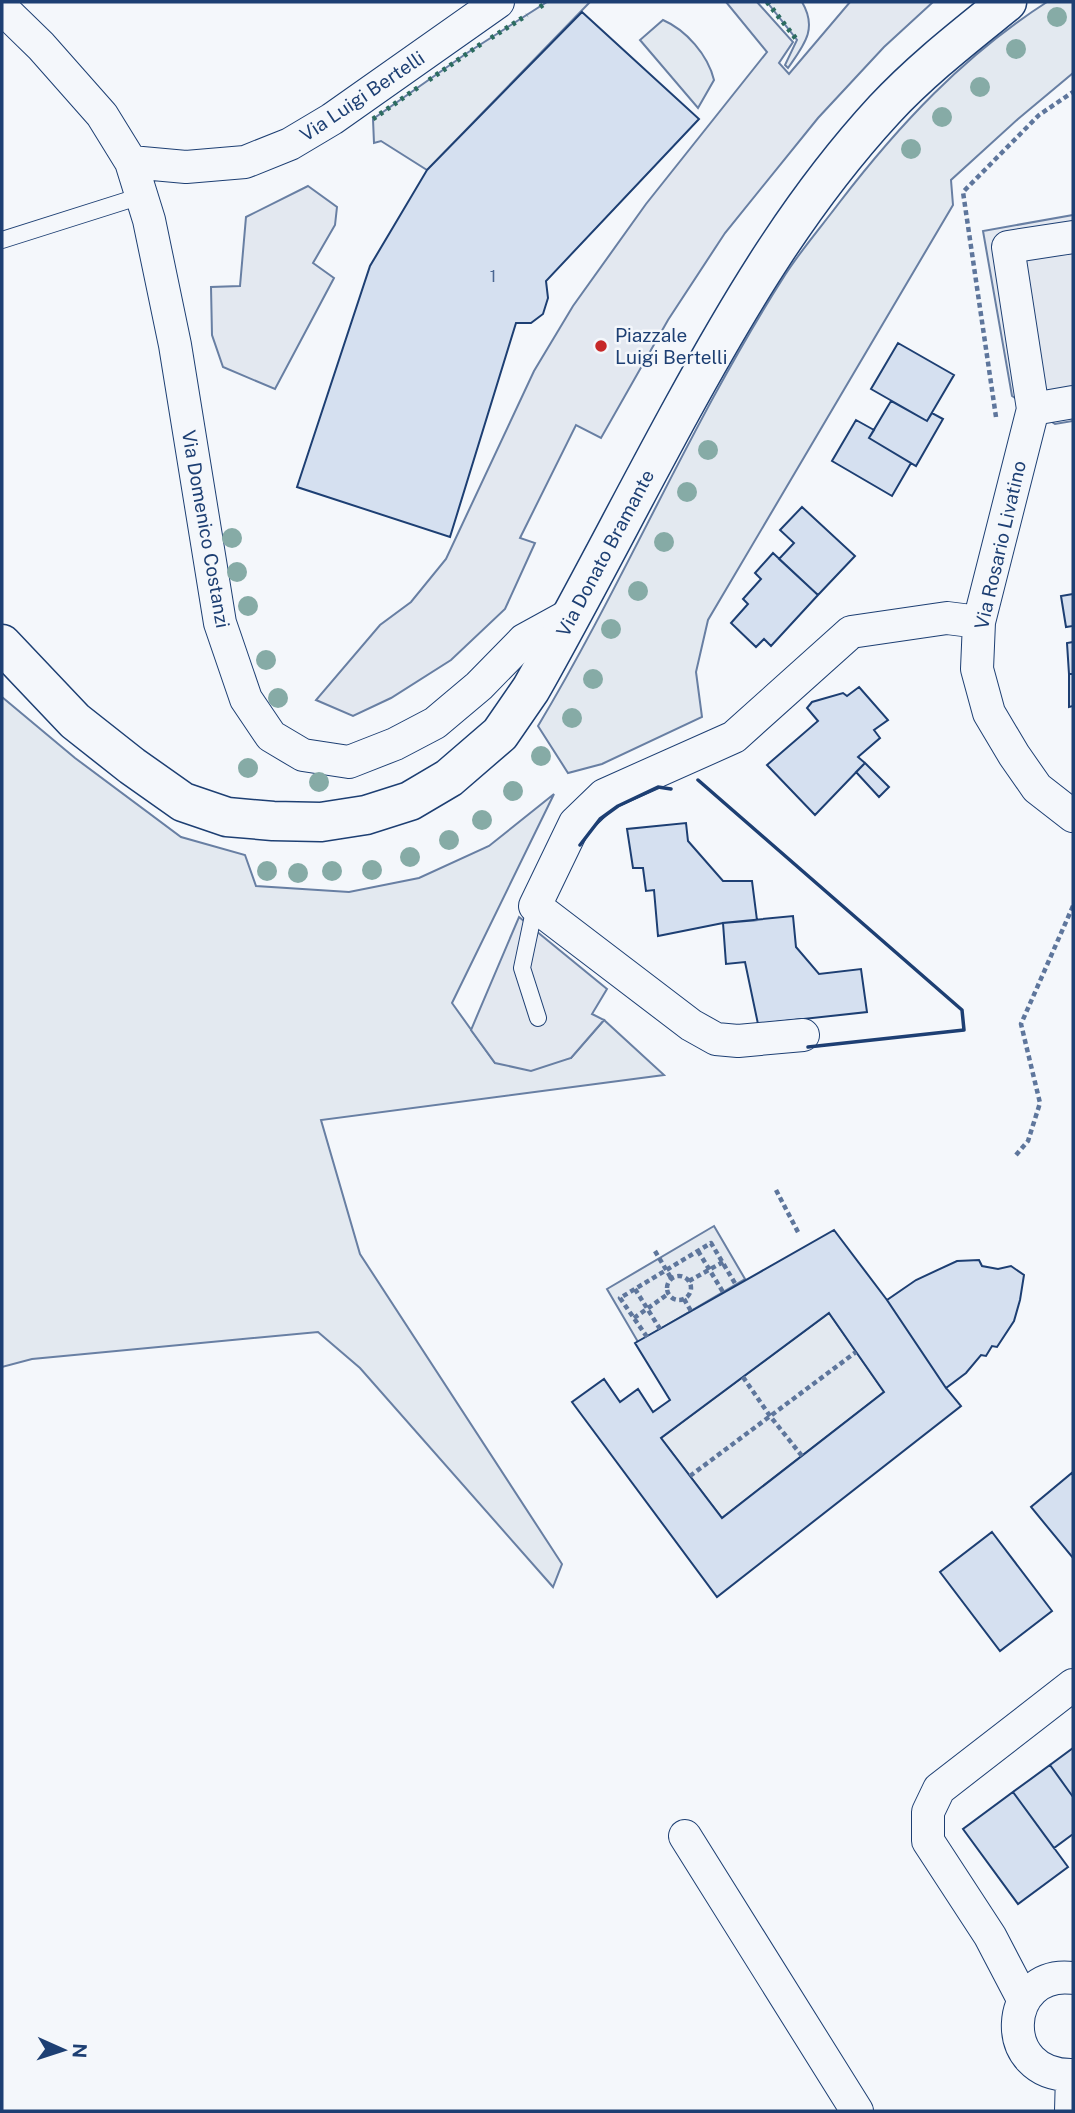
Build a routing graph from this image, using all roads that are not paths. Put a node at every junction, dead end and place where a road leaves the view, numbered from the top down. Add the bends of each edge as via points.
1 (498, 2) edge
2 (1007, 2) edge
3 (2, 8) edge
4 (131, 162) junction
5 (141, 196) junction
6 (1073, 237) edge
7 (2, 240) edge
8 (1073, 402) edge
9 (1033, 409) junction
10 (575, 612) junction
11 (979, 622) junction
12 (2, 643) edge
13 (1073, 816) edge
14 (535, 906) junction
15 (538, 1018) dead end
16 (803, 1035) dead end
17 (1073, 1685) edge
18 (685, 1836) dead end
19 (1073, 1978) edge
20 (1024, 2001) junction
21 (1073, 2075) edge
22 (858, 2111) edge
23 (1072, 2111) edge

1 - 4 street, Via Luigi Bertelli via 290,144 245,162 186,167
2 - 10 main road, Via Donato Bramante via 885,109 784,235 728,326
3 - 4 street, Via Domenico Costanzi via 102,114
4 - 5 street, Via Domenico Costanzi
5 - 7 lane
5 - 10 street, Via Domenico Costanzi via 175,345 220,623 246,699 271,736 303,755 349,762 395,744 435,723 524,640
6 - 9 street, Via Rosario Livatino via 1007,247
8 - 9 street
9 - 11 street, Via Rosario Livatino
10 - 12 main road, Via Donato Bramante via 500,734 449,778 410,801 366,815 321,822 227,817 183,802 75,721
11 - 13 street, Via Rosario Livatino via 977,669 989,713 1037,788
11 - 14 street via 947,618 851,632 734,737 604,794 575,823
14 - 15 lane via 522,968
14 - 16 street via 691,1025 716,1039
17 - 20 street via 939,1789 928,1812 928,1841 990,1936
18 - 22 street
19 - 20 street via 1048,1980
20 - 21 street via 1017,2031 1021,2047 1042,2069
21 - 23 street

